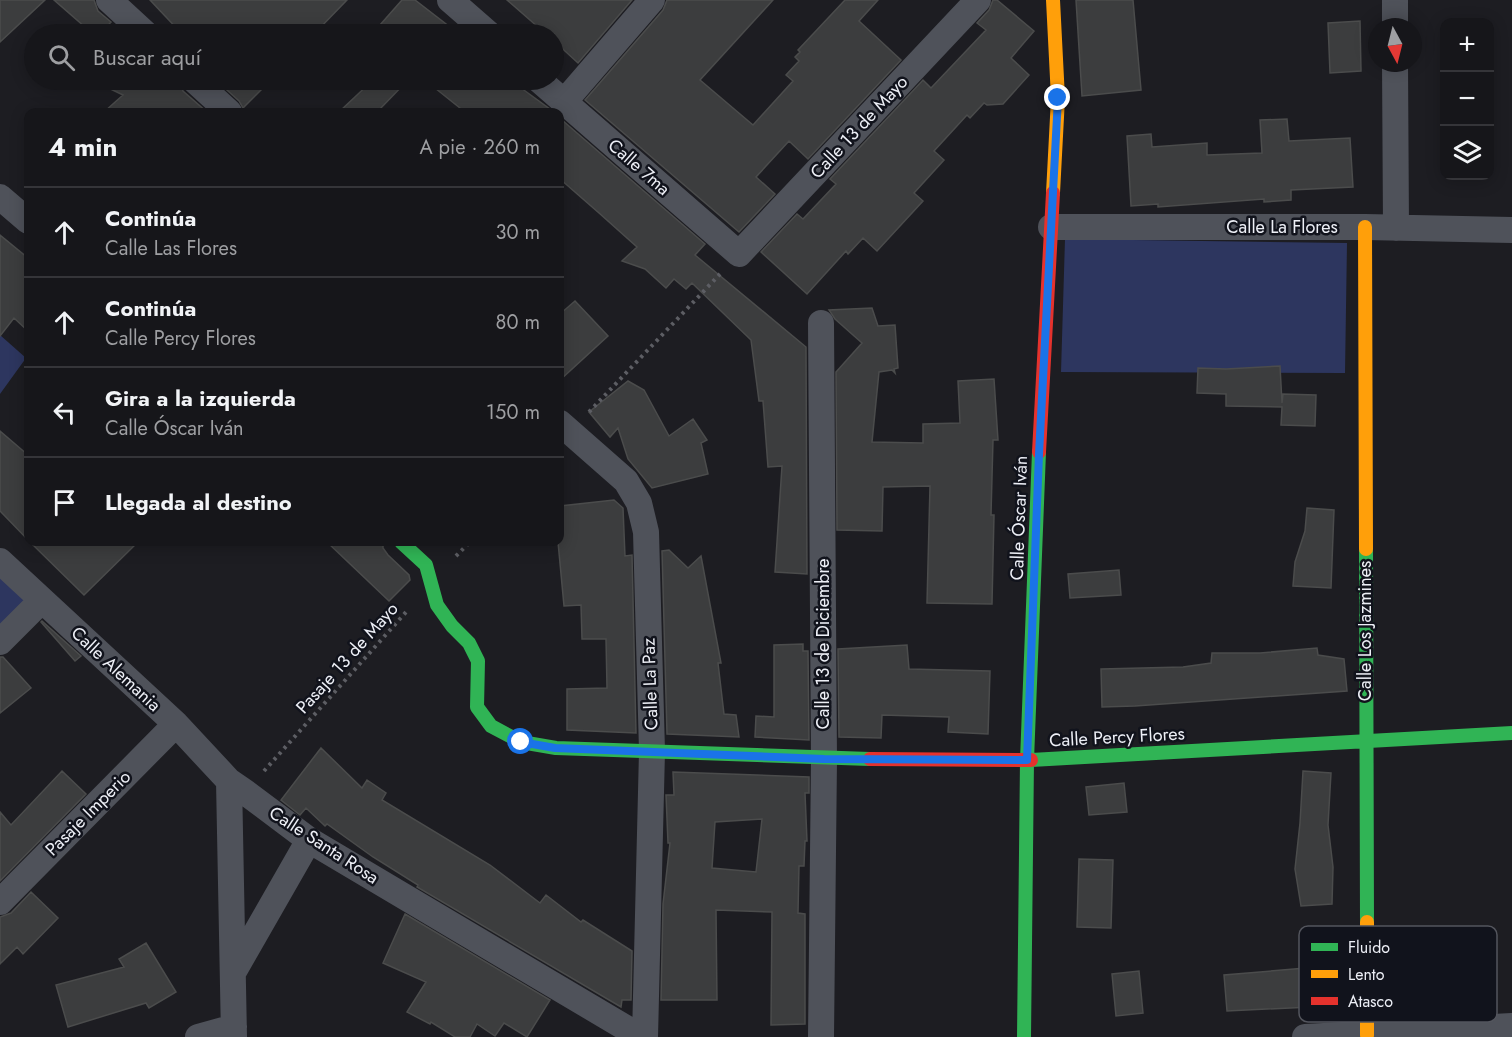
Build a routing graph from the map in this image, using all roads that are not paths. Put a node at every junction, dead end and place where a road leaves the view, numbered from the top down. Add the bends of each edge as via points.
1 (109, 0) edge
2 (450, 0) edge
3 (652, 0) edge
4 (978, 0) edge
5 (1053, 0) edge
6 (1395, 0) edge
7 (1395, 18) edge
8 (135, 24) edge
9 (478, 24) edge
10 (1395, 72) edge
11 (205, 90) edge
12 (550, 90) edge
13 (564, 102) junction
14 (225, 108) edge
15 (0, 197) edge
16 (24, 218) edge
17 (1051, 227) junction
18 (1365, 227) junction
19 (1395, 228) junction
20 (1512, 230) edge
21 (739, 254) joint
22 (821, 323) dead end
23 (565, 428) edge
24 (405, 546) edge
25 (0, 561) edge
26 (42, 600) junction
27 (0, 642) edge
28 (176, 724) junction
29 (1512, 733) edge
30 (1365, 740) junction
31 (652, 751) junction
32 (824, 759) junction
33 (1027, 760) junction
34 (237, 787) junction
35 (309, 840) junction
36 (0, 902) edge
37 (1366, 926) edge
38 (233, 971) junction
39 (1367, 1022) edge
40 (1512, 1026) edge
41 (234, 1032) edge
42 (1367, 1035) junction
43 (198, 1037) edge
44 (643, 1037) edge
45 (821, 1037) edge
46 (1024, 1037) edge
47 (1305, 1037) edge

1 - 8 street
2 - 9 street
3 - 13 street
4 - 21 street, Calle 13 de Mayo
5 - 17 street, Calle Óscar Iván via 1058,98
6 - 7 street
10 - 19 street
11 - 14 street
12 - 13 street, Calle 7ma
13 - 21 street, Calle 7ma
15 - 16 street
17 - 18 street, Calle La Flores
17 - 33 street, Calle Óscar Iván
18 - 19 street, Calle La Flores
18 - 30 street, Calle Los Jazmines
19 - 20 street, Calle La Flores
22 - 32 street, Calle 13 de Diciembre
23 - 31 street, Calle La Paz via 626,481 639,502 646,532
24 - 31 street, Calle Percy Flores via 426,565 437,605 469,643 478,661 477,707 491,726 521,742 555,748
25 - 26 street, Calle Alemania
26 - 27 street
26 - 28 street, Calle Alemania
28 - 34 street, Calle Alemania
28 - 36 street, Pasaje Imperio
29 - 30 street, Calle Percy Flores
30 - 33 street, Calle Percy Flores
30 - 37 street, Calle Los Jazmines
31 - 32 street, Calle Percy Flores
31 - 44 street, Calle La Paz
32 - 33 street, Calle Percy Flores
32 - 45 street, Calle 13 de Diciembre
33 - 46 street, Calle Óscar Iván
34 - 35 street, Calle Santa Rosa
34 - 38 street
35 - 38 street
35 - 44 street, Calle Santa Rosa
38 - 41 street
39 - 42 street, Calle Los Jazmines
40 - 42 street
41 - 43 street
42 - 47 street

